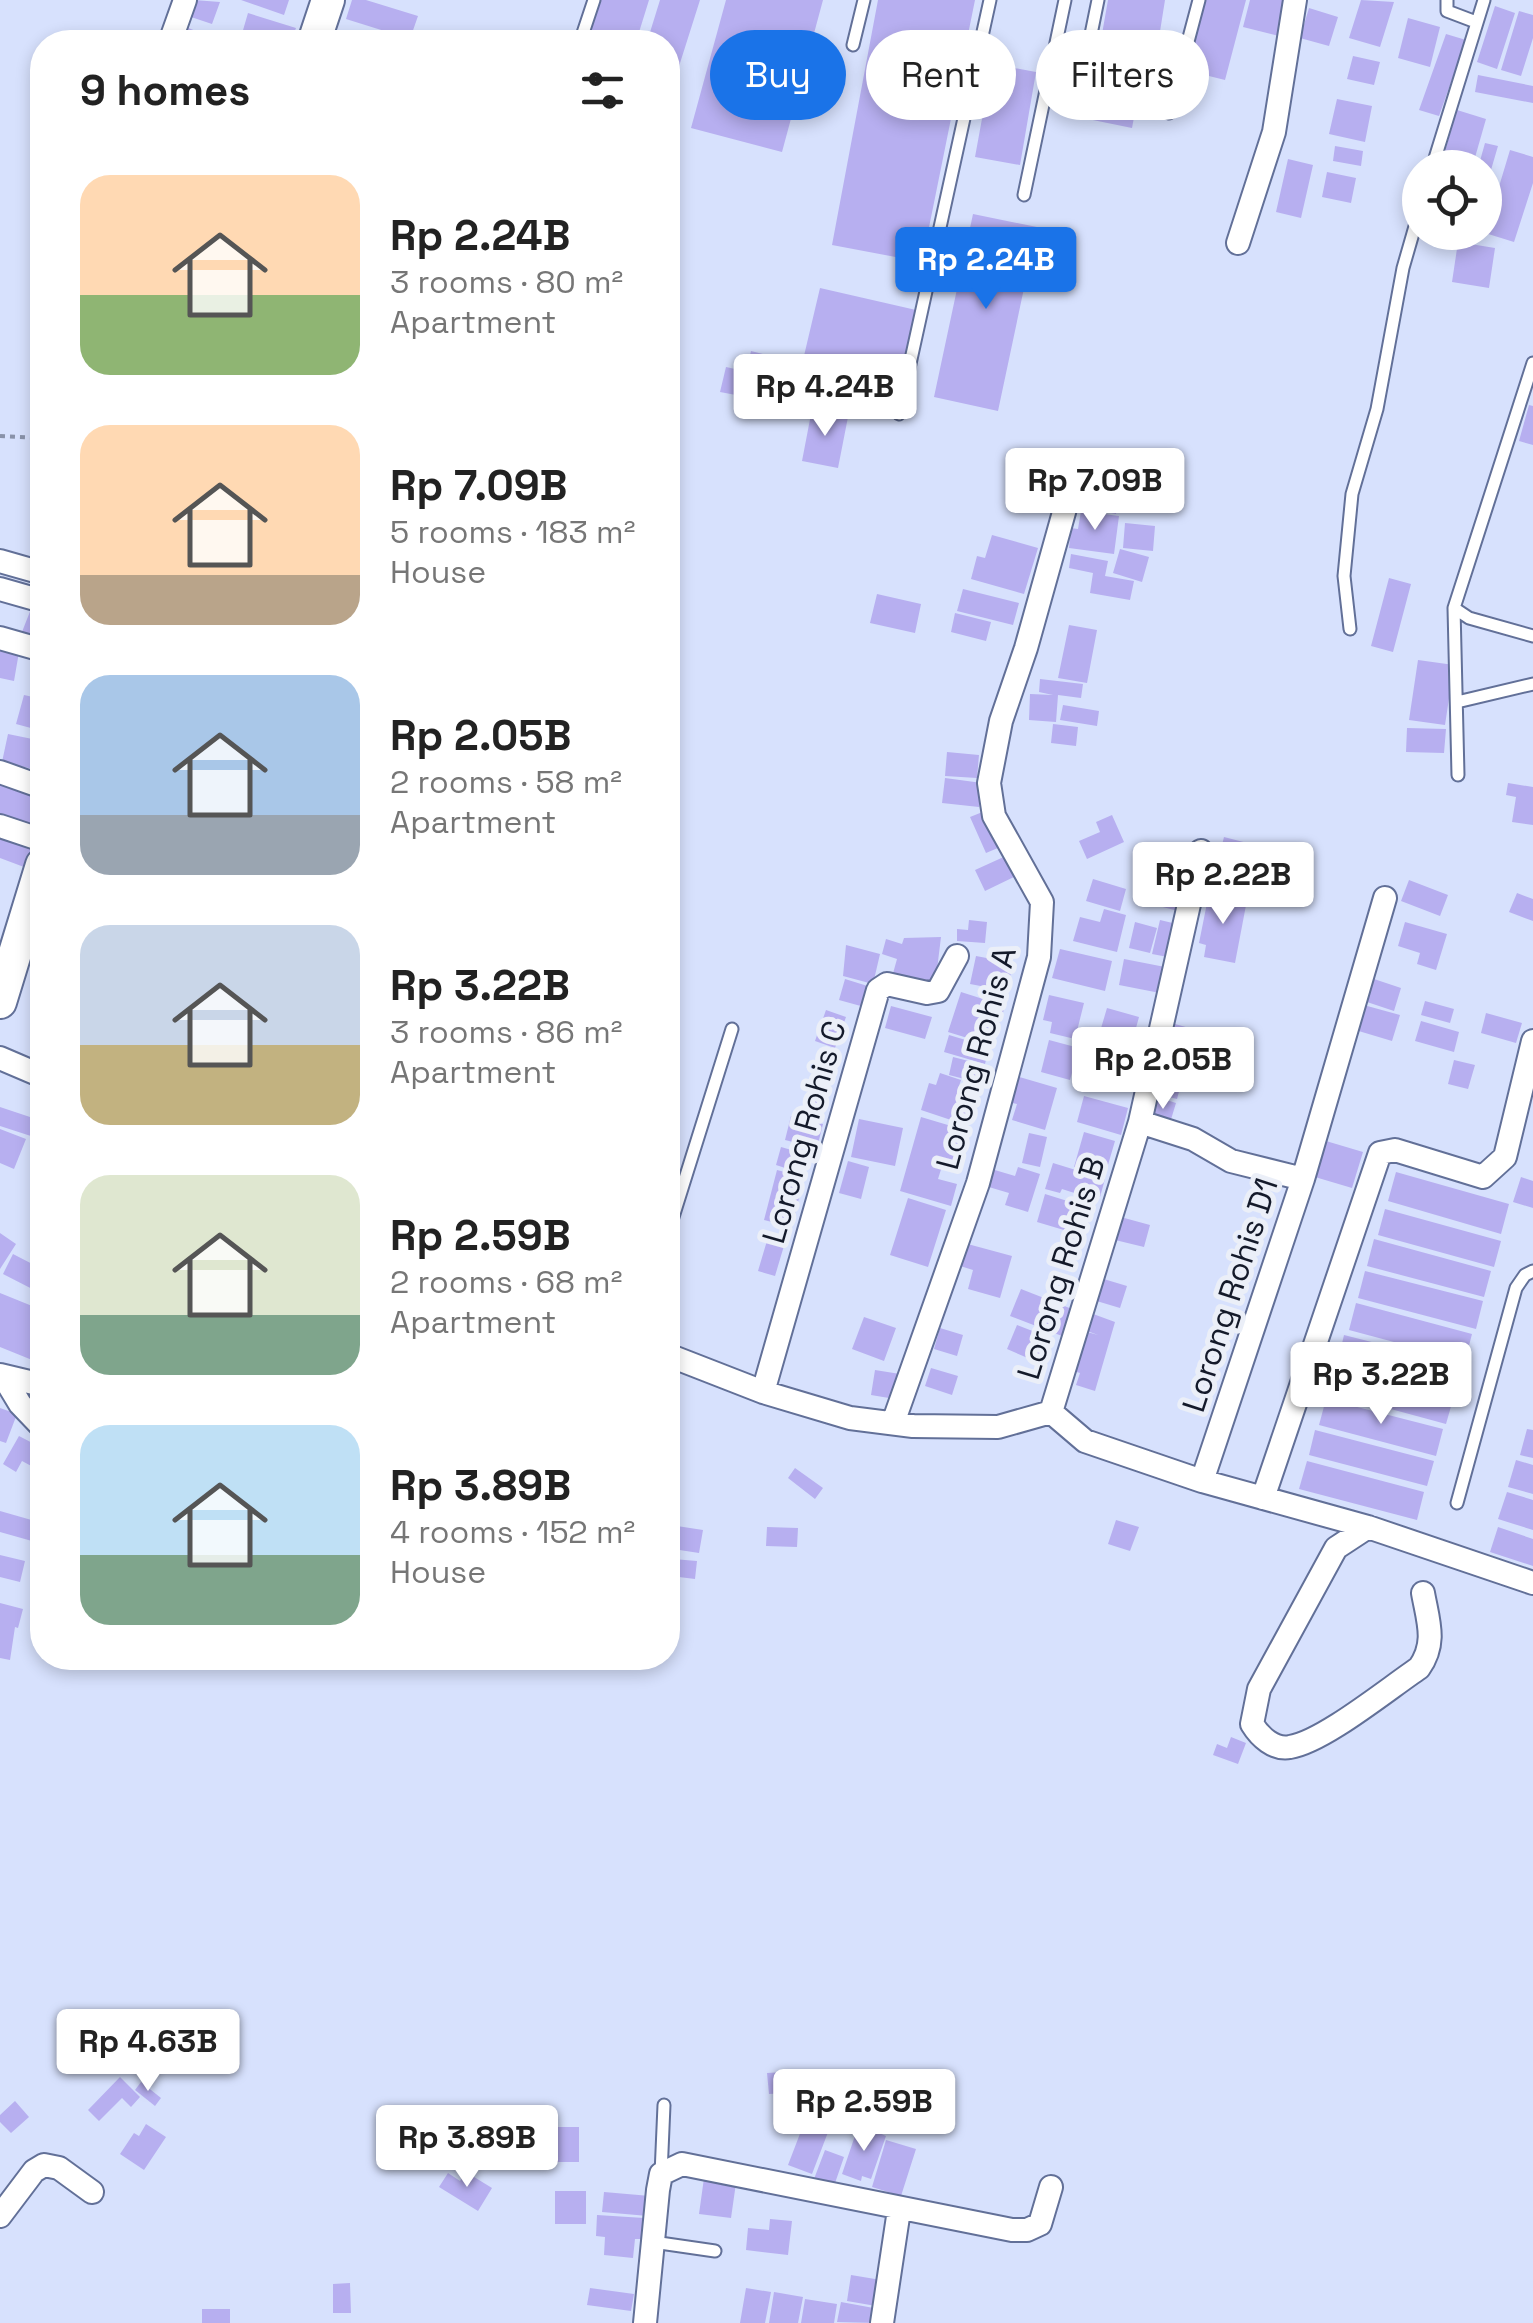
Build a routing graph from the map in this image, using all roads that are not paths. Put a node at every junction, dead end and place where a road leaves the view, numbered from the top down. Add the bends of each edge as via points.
1 (185, 0) edge
2 (328, 0) edge
3 (594, 0) edge
4 (864, 0) edge
5 (990, 0) edge
6 (1065, 0) edge
7 (1098, 0) edge
8 (1199, 0) edge
9 (1295, 0) edge
10 (1447, 0) edge
11 (1484, 0) edge
12 (1476, 22) junction
13 (174, 30) edge
14 (318, 30) edge
15 (584, 30) edge
16 (1092, 30) edge
17 (1191, 30) edge
18 (853, 44) dead end
19 (1437, 150) edge
20 (1024, 195) dead end
21 (1238, 243) dead end
22 (1408, 250) edge
23 (1533, 363) edge
24 (899, 414) dead end
25 (1073, 480) dead end
26 (0, 560) edge
27 (30, 569) edge
28 (0, 589) edge
29 (30, 598) edge
30 (1454, 608) junction
31 (1350, 629) dead end
32 (1533, 636) edge
33 (0, 638) edge
34 (30, 647) edge
35 (1533, 684) edge
36 (1457, 702) junction
37 (0, 772) edge
38 (1458, 775) dead end
39 (30, 783) edge
40 (0, 826) edge
41 (30, 836) edge
42 (1202, 851) dead end
43 (1385, 898) dead end
44 (30, 904) edge
45 (957, 956) dead end
46 (0, 1002) edge
47 (732, 1029) dead end
48 (1533, 1041) edge
49 (0, 1058) edge
50 (30, 1071) edge
51 (1140, 1122) junction
52 (1303, 1178) junction
53 (680, 1195) edge
54 (1533, 1271) edge
55 (680, 1360) edge
56 (2, 1376) edge
57 (30, 1382) edge
58 (764, 1392) junction
59 (1050, 1412) junction
60 (30, 1416) edge
61 (893, 1423) junction
62 (1202, 1481) junction
63 (1262, 1498) junction
64 (1457, 1503) dead end
65 (1368, 1527) junction
66 (1533, 1583) edge
67 (1423, 1593) dead end
68 (664, 2105) dead end
69 (660, 2174) junction
70 (1052, 2187) dead end
71 (92, 2192) dead end
72 (900, 2210) junction
73 (0, 2216) edge
74 (652, 2242) junction
75 (716, 2251) dead end
76 (646, 2323) edge
77 (882, 2323) edge

1 - 13 street
2 - 14 main road
3 - 15 lane
4 - 18 lane
5 - 24 lane
6 - 20 lane
7 - 16 lane
8 - 17 lane
9 - 21 street via 1274,132
10 - 12 lane via 1447,11
11 - 12 lane
12 - 19 lane
22 - 31 lane via 1378,410 1352,494 1344,576
23 - 30 lane
25 - 61 street, Lorong Rohis A via 989,783 994,816 1042,902 1039,957 978,1183
26 - 27 street
28 - 29 street
30 - 32 lane
30 - 36 lane
33 - 34 street
35 - 36 lane
36 - 38 lane
37 - 39 street
40 - 41 street
42 - 51 street, Lorong Rohis B
43 - 52 street, Lorong Rohis D1
44 - 46 main road
45 - 58 street, Lorong Rohis C via 938,992 888,984 878,990
47 - 53 lane
48 - 63 street via 1497,1168 1483,1177 1395,1150 1380,1153
49 - 50 street
51 - 52 street via 1193,1139 1231,1161
51 - 59 street, Lorong Rohis B
52 - 62 street, Lorong Rohis D1
54 - 64 lane via 1516,1288
55 - 58 street
56 - 57 street
56 - 60 street
58 - 61 street via 850,1418
59 - 61 street via 998,1427
59 - 62 street via 1085,1442
62 - 63 street
63 - 65 street
65 - 66 street
65 - 67 street via 1336,1548 1259,1689 1252,1724 1258,1734 1294,1746 1419,1668 1432,1639
68 - 69 lane
69 - 72 street via 682,2164
69 - 74 street
70 - 72 street via 1040,2224 1027,2230
71 - 73 street via 44,2165
72 - 77 street
74 - 75 lane
74 - 76 street

